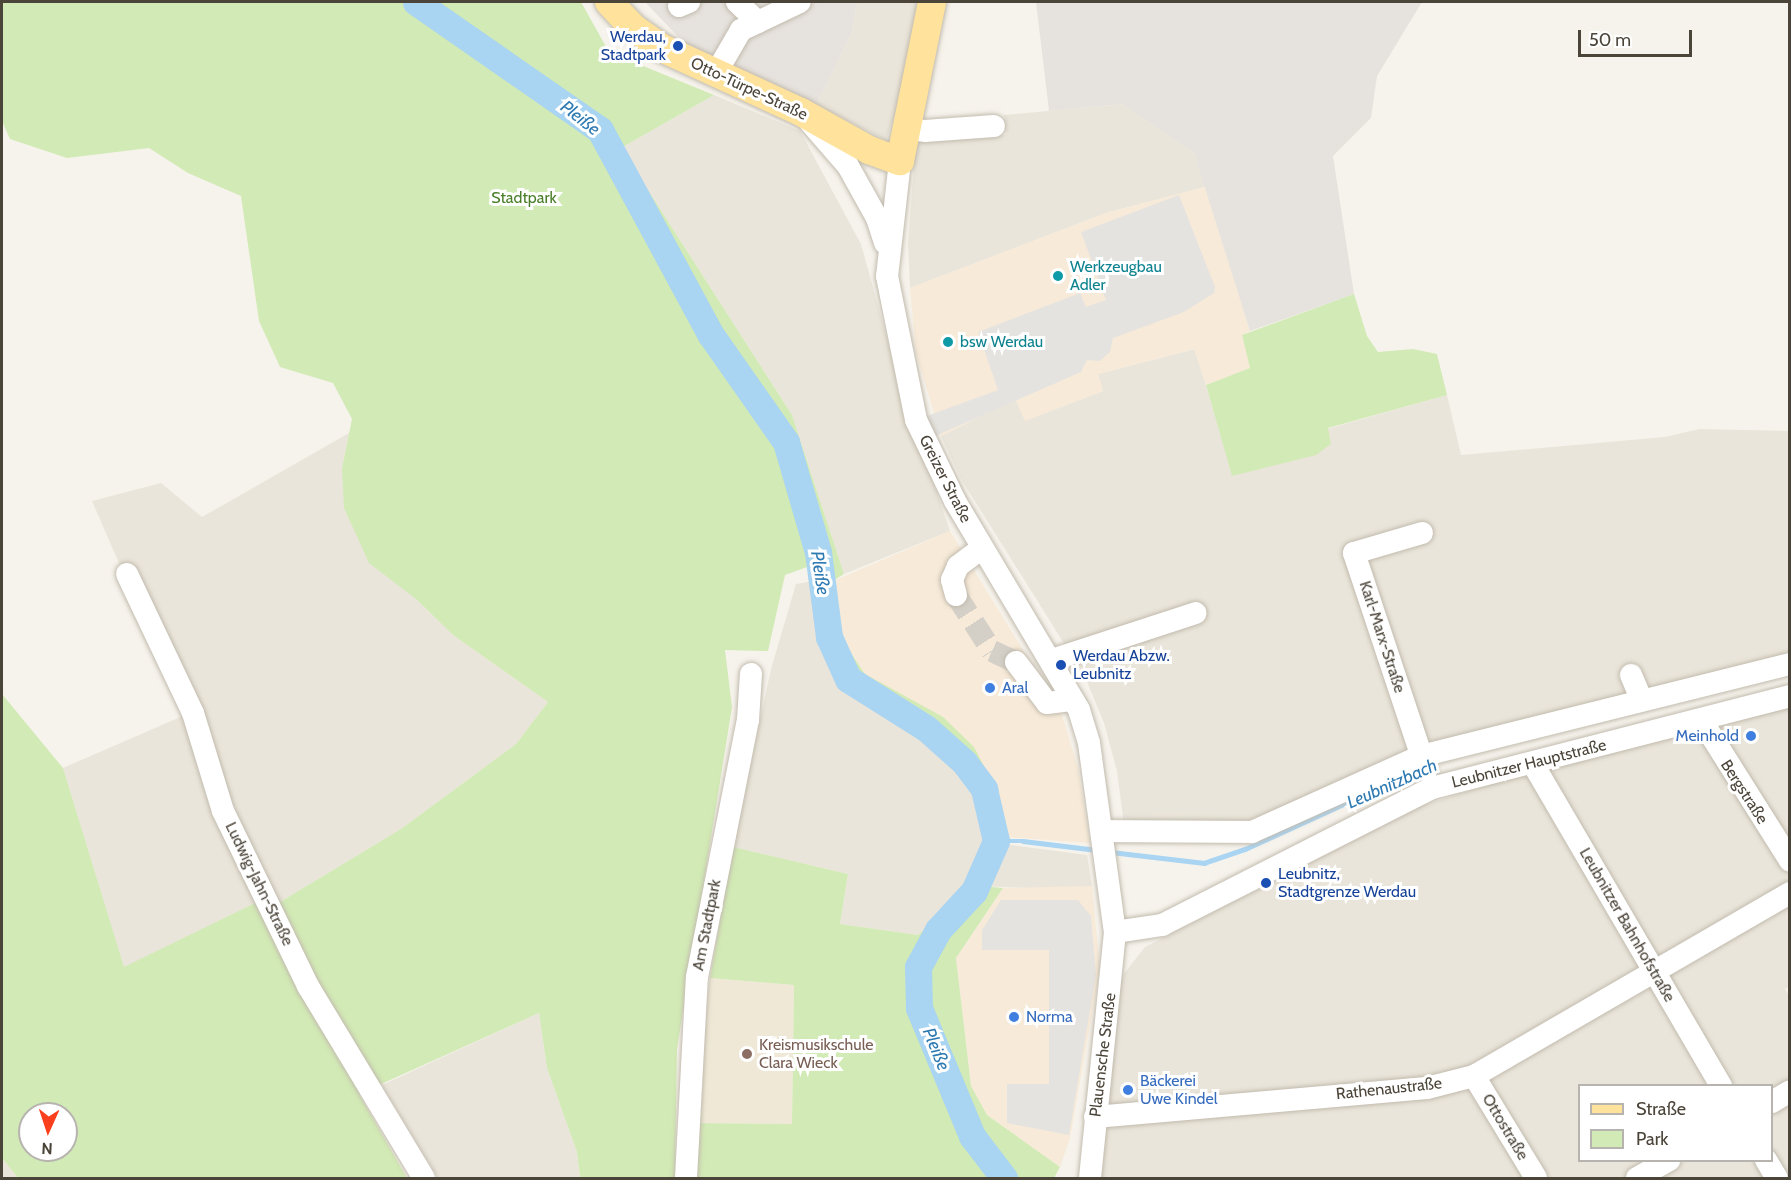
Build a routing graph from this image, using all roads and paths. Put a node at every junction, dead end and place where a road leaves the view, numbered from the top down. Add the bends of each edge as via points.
1 (609, 2) edge
2 (737, 2) edge
3 (800, 2) edge
4 (932, 2) edge
5 (758, 22) junction
6 (716, 73) junction
7 (801, 112) junction
8 (994, 126) dead end
9 (907, 129) junction
10 (900, 161) junction
11 (887, 250) junction
12 (1422, 533) dead end
13 (982, 548) junction
14 (127, 574) dead end
15 (956, 595) tunnel mouth
16 (1196, 613) dead end
17 (1052, 660) junction
18 (1016, 662) tunnel mouth
19 (1790, 664) edge
20 (751, 674) dead end
21 (1631, 675) dead end
22 (1790, 696) edge
23 (1641, 699) junction
24 (1073, 700) junction
25 (1702, 721) junction
26 (1533, 764) junction
27 (1426, 771) junction
28 (1104, 835) junction
29 (1790, 861) edge
30 (1790, 893) edge
31 (1115, 932) junction
32 (1653, 970) junction
33 (1474, 1076) junction
34 (1720, 1084) edge
35 (1790, 1091) edge
36 (1773, 1101) edge
37 (1095, 1117) junction
38 (1667, 1162) edge
39 (1767, 1162) edge
40 (424, 1179) edge
41 (686, 1179) edge
42 (1090, 1179) edge
43 (1536, 1179) edge
44 (1636, 1179) edge
45 (1777, 1179) edge

1 - 6 main road, Otto-Türpe-Straße via 632,27 664,49
2 - 5 street
3 - 5 street
4 - 9 main road, Greizer Straße
5 - 6 street via 741,30
6 - 7 main road, Otto-Türpe-Straße
7 - 10 main road, Otto-Türpe-Straße via 869,150
7 - 11 street via 848,166 877,218
8 - 9 street
9 - 10 main road, Greizer Straße
10 - 11 street, Greizer Straße
11 - 13 street, Greizer Straße via 889,286 916,420
12 - 27 street, Karl-Marx-Straße via 1354,553
13 - 15 street via 958,566 952,579
13 - 17 street, Greizer Straße
14 - 40 street, Ludwig-Jahn-Straße via 193,713 223,811 308,986
16 - 17 street
17 - 24 street, Greizer Straße
18 - 24 street via 1047,703
19 - 23 street, Leubnitzer Hauptstraße
20 - 41 street, Am Stadtpark via 748,720 697,977
21 - 23 street
22 - 25 street, Leubnitzer Hauptstraße
23 - 27 street, Leubnitzer Hauptstraße
24 - 28 street, Greizer Straße via 1089,743
25 - 26 street, Leubnitzer Hauptstraße
25 - 29 street, Bergstraße
26 - 27 street, Leubnitzer Hauptstraße
26 - 32 street, Leubnitzer Bahnhofstraße
27 - 28 street, Leubnitzer Hauptstraße via 1252,832
27 - 31 street, Leubnitzer Hauptstraße via 1162,925
28 - 31 street, Greizer Straße
30 - 32 street
31 - 37 street, Plauensche Straße
32 - 33 street, Rathenaustraße
32 - 34 street, Leubnitzer Bahnhofstraße
33 - 37 street, Rathenaustraße via 1427,1088
33 - 43 street, Ottostraße
35 - 36 street
37 - 42 street, Plauensche Straße
38 - 44 street
39 - 45 street

